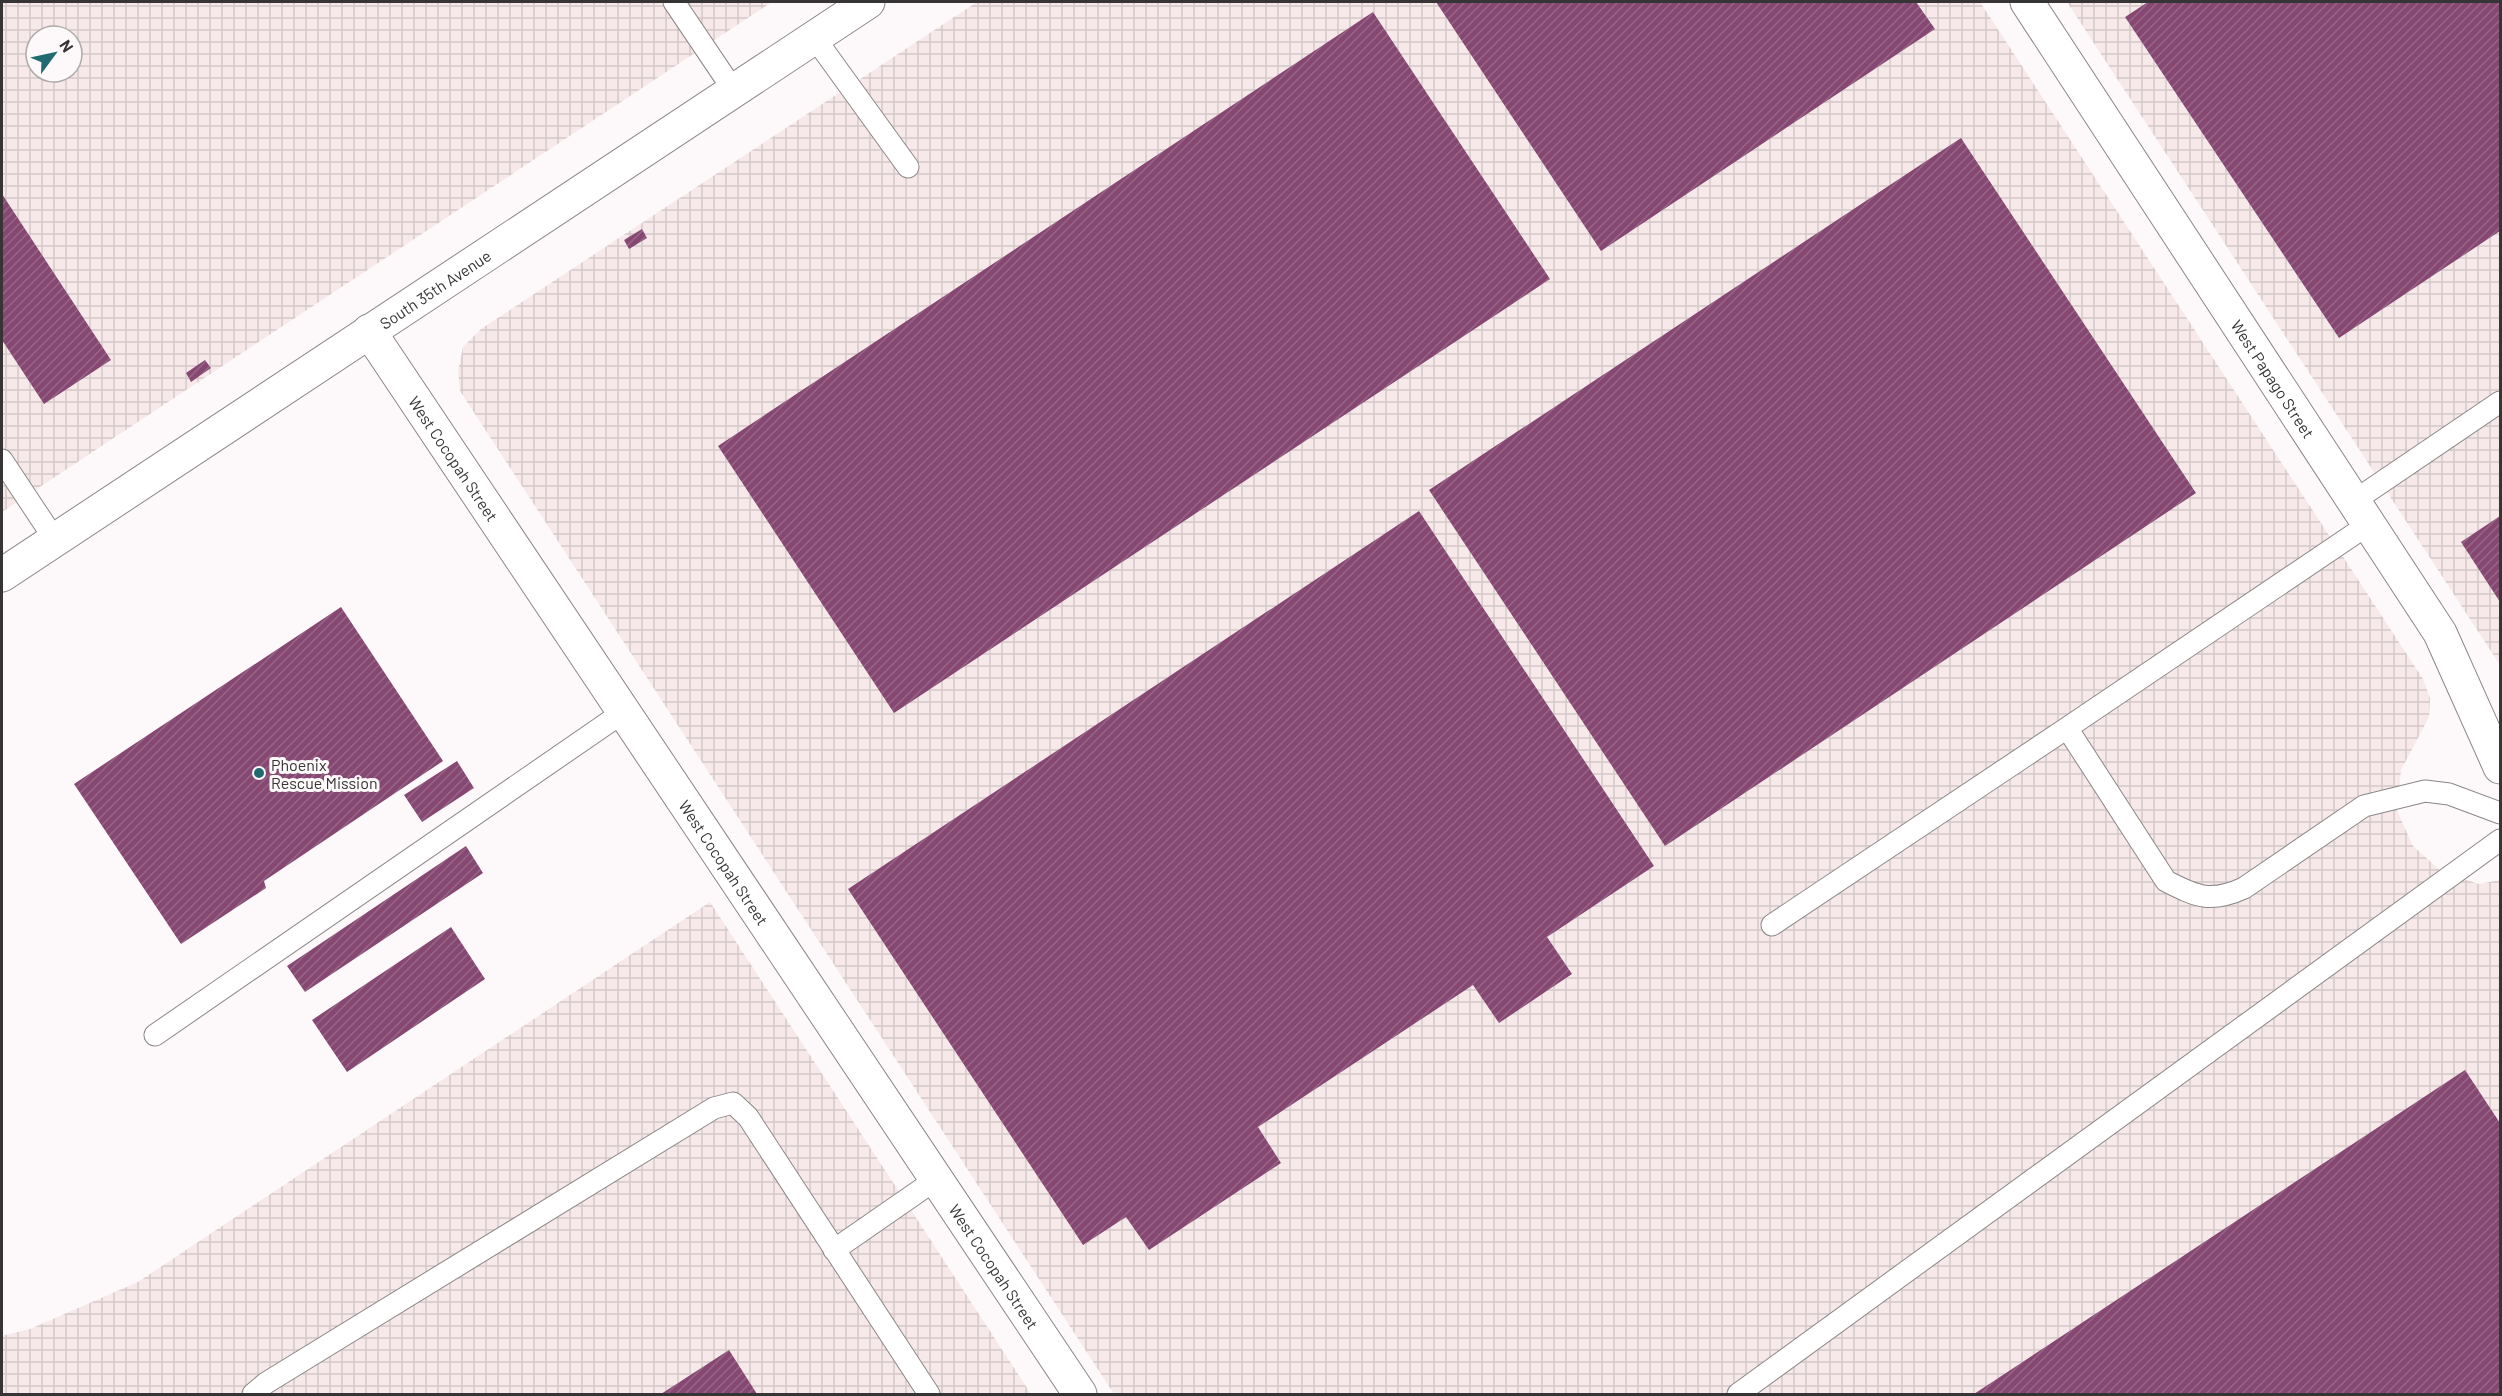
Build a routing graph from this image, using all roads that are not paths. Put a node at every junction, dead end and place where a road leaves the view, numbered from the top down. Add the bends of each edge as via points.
1 (674, 2) edge
2 (868, 2) edge
3 (2027, 2) edge
4 (814, 37) junction
5 (734, 91) junction
6 (908, 167) dead end
7 (369, 332) junction
8 (2500, 402) edge
9 (2, 460) edge
10 (2361, 512) junction
11 (55, 540) junction
12 (2, 575) edge
13 (622, 712) junction
14 (2067, 728) junction
15 (2500, 767) edge
16 (2500, 813) edge
17 (2500, 840) edge
18 (1772, 925) dead end
19 (154, 1035) dead end
20 (935, 1180) junction
21 (834, 1250) junction
22 (253, 1395) edge
23 (929, 1395) edge
24 (1080, 1395) edge
25 (1738, 1395) edge

1 - 5 lane
2 - 4 street, South 35th Avenue
3 - 10 street, West Papago Street
4 - 5 street, South 35th Avenue
4 - 6 lane
5 - 7 street, South 35th Avenue
7 - 11 street, South 35th Avenue
7 - 13 street, West Cocopah Street
8 - 10 lane
9 - 11 lane
10 - 14 lane
10 - 15 street, West Papago Street via 2440,633
11 - 12 street, South 35th Avenue
13 - 19 lane
13 - 20 street, West Cocopah Street
14 - 16 lane via 2166,881 2203,896 2223,897 2244,888 2364,806 2425,791 2449,794
14 - 18 lane
17 - 25 lane
20 - 21 lane
20 - 24 street, West Cocopah Street
21 - 22 lane via 748,1117 733,1103 724,1104 266,1383
21 - 23 lane

